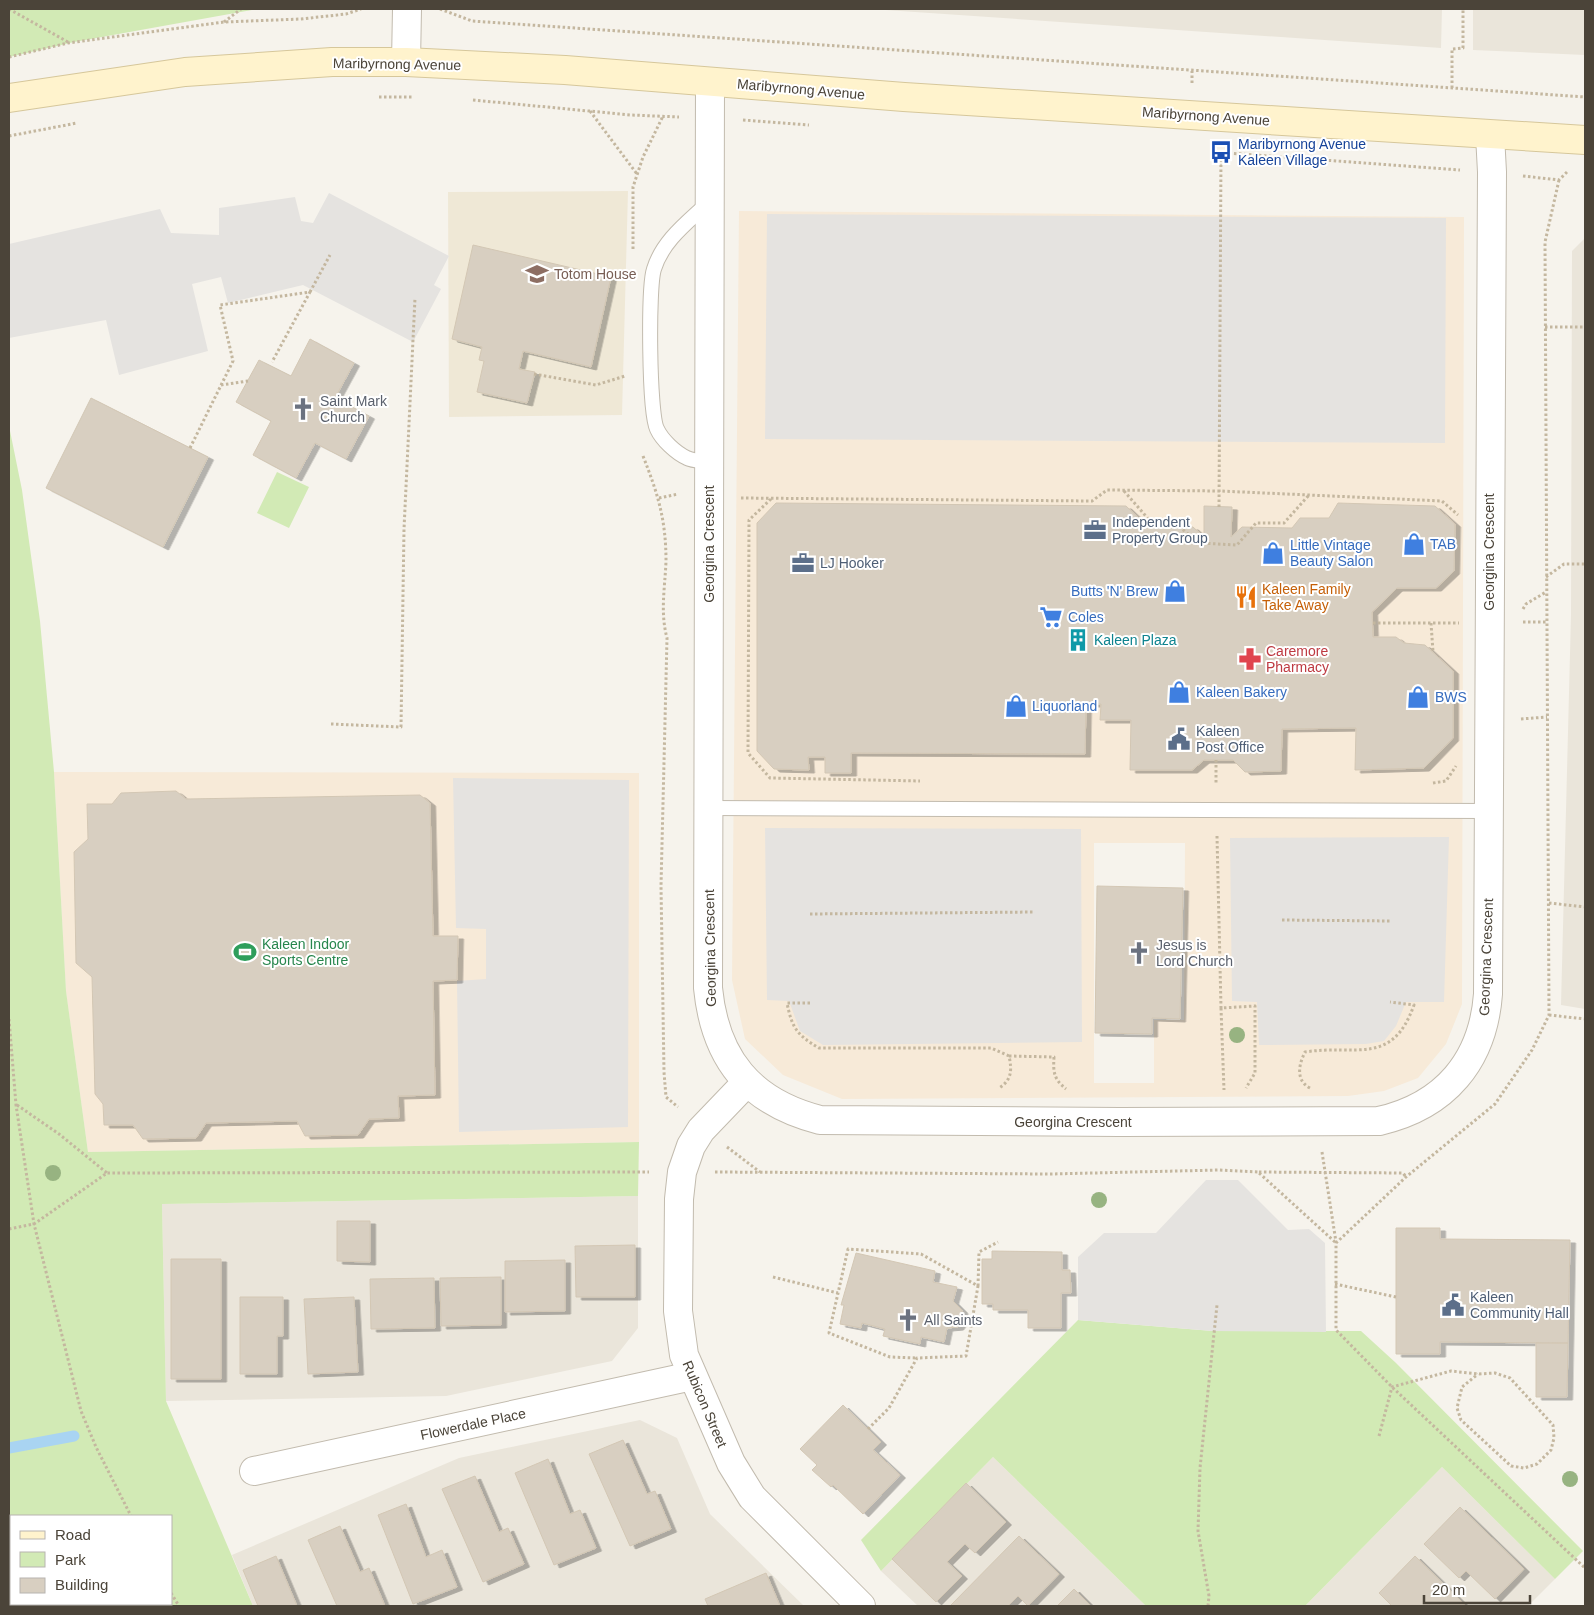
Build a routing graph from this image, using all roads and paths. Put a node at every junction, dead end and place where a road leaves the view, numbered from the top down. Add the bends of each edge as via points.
1 (9, 9) edge
2 (241, 9) edge
3 (361, 9) edge
4 (407, 9) edge
5 (440, 9) edge
6 (1463, 9) edge
7 (224, 22) junction
8 (68, 43) junction
9 (9, 57) edge
10 (406, 62) junction
11 (710, 82) junction
12 (1452, 88) junction
13 (374, 97) dead end
14 (421, 97) dead end
15 (1585, 97) edge
16 (12, 99) edge
17 (468, 100) dead end
18 (590, 111) junction
19 (631, 115) dead end
20 (664, 116) dead end
21 (83, 122) dead end
22 (1490, 135) junction
23 (9, 136) edge
24 (1585, 140) edge
25 (1570, 169) dead end
26 (1492, 172) junction
27 (637, 174) junction
28 (1559, 180) junction
29 (710, 201) junction
30 (330, 255) dead end
31 (633, 256) dead end
32 (310, 292) junction
33 (415, 298) dead end
34 (1585, 326) edge
35 (1545, 327) junction
36 (272, 362) dead end
37 (534, 374) dead end
38 (633, 374) dead end
39 (248, 381) dead end
40 (221, 385) junction
41 (190, 448) dead end
42 (640, 450) dead end
43 (709, 462) junction
44 (1124, 490) junction
45 (1220, 492) junction
46 (1309, 495) junction
47 (748, 499) dead end
48 (771, 499) junction
49 (1219, 507) dead end
50 (1458, 525) dead end
51 (1585, 564) edge
52 (1546, 577) junction
53 (1546, 592) junction
54 (1455, 613) dead end
55 (1520, 616) dead end
56 (1431, 623) dead end
57 (1455, 633) dead end
58 (1433, 652) dead end
59 (331, 724) dead end
60 (1216, 760) dead end
61 (1457, 764) dead end
62 (927, 781) dead end
63 (1429, 784) dead end
64 (709, 808) junction
65 (1217, 810) junction
66 (1488, 811) junction
67 (1548, 903) junction
68 (1585, 907) edge
69 (1035, 912) dead end
70 (810, 914) dead end
71 (1282, 920) dead end
72 (1391, 922) dead end
73 (810, 1003) dead end
74 (1221, 1008) junction
75 (1549, 1015) junction
76 (9, 1019) edge
77 (1585, 1019) edge
78 (1009, 1056) junction
79 (747, 1082) junction
80 (1246, 1089) dead end
81 (1073, 1090) dead end
82 (1214, 1092) dead end
83 (1224, 1092) junction
84 (1230, 1092) dead end
85 (16, 1105) junction
86 (979, 1122) junction
87 (702, 1129) junction
88 (682, 1172) junction
89 (761, 1172) junction
90 (1258, 1172) junction
91 (107, 1173) junction
92 (1406, 1176) junction
93 (34, 1224) junction
94 (9, 1229) edge
95 (998, 1242) dead end
96 (1336, 1243) junction
97 (773, 1277) dead end
98 (1335, 1284) junction
99 (978, 1286) junction
100 (838, 1293) junction
101 (1396, 1297) dead end
102 (1217, 1305) dead end
103 (917, 1358) junction
104 (1478, 1374) junction
105 (692, 1376) junction
106 (1392, 1387) junction
107 (868, 1429) dead end
108 (1379, 1436) dead end
109 (254, 1471) dead end
110 (130, 1515) edge
111 (1585, 1568) edge
112 (172, 1595) edge
113 (178, 1606) edge
114 (861, 1606) edge
115 (1208, 1606) edge

1 - 8 path
2 - 7 path
3 - 7 path via 301,19
4 - 10 street
5 - 12 path via 472,21
6 - 12 path via 1463,48 1452,49
7 - 8 path
8 - 9 path
10 - 11 street, Maribyrnong Avenue
10 - 16 street, Maribyrnong Avenue via 332,62 194,71
11 - 22 street, Maribyrnong Avenue
11 - 29 street, Georgina Crescent
12 - 15 path
13 - 14 path
17 - 18 path
18 - 19 path
18 - 27 path
20 - 27 path
21 - 23 path
22 - 24 street, Maribyrnong Avenue
22 - 26 street, Georgina Crescent
25 - 28 path
26 - 28 path
26 - 45 path via 1221,152
26 - 66 street, Georgina Crescent
27 - 31 path via 633,187
28 - 35 path via 1545,242
29 - 43 street, Georgina Crescent
29 - 43 lane via 664,247 653,270 651,332 656,429 667,444 687,459
30 - 32 path
32 - 36 path
32 - 40 path via 220,305 233,361
33 - 59 path via 404,530 401,728
34 - 35 path
35 - 52 path
37 - 38 path via 596,385
39 - 40 path
40 - 41 path
42 - 87 path via 659,498 666,563 662,621 667,638 661,886 666,1097
43 - 64 street, Georgina Crescent
44 - 45 path
44 - 46 path via 1151,522 1176,524 1199,543 1237,545 1256,523 1284,523
44 - 48 path via 1107,490 1092,501
45 - 46 path
45 - 49 path
46 - 50 path via 1442,501 1458,516
47 - 48 path
48 - 62 path via 749,520 748,753 770,778
51 - 52 path via 1564,564
52 - 53 path
53 - 55 path via 1526,604
53 - 67 path
54 - 57 path
56 - 58 path
60 - 65 path
61 - 63 path via 1446,781
64 - 65 lane
64 - 79 street, Georgina Crescent via 710,1009 714,1029 723,1048
65 - 66 lane
65 - 74 path
66 - 86 street, Georgina Crescent via 1487,1013 1482,1033 1463,1069 1434,1098 1398,1116 1358,1122
67 - 68 path
67 - 75 path
69 - 70 path
71 - 72 path
73 - 78 path via 787,1003 790,1021 799,1035 819,1048 991,1048
74 - 80 path via 1255,1006 1255,1074
74 - 83 path
75 - 77 path
75 - 92 path via 1528,1058 1496,1104
76 - 85 path
78 - 81 path via 1054,1057 1056,1081 1067,1090
78 - 86 path via 1010,1078 1002,1087 980,1091
79 - 86 street, Georgina Crescent via 780,1107 820,1120
79 - 87 street, Rubicon Street
82 - 83 path
83 - 84 path
85 - 91 path via 59,1134
85 - 93 path
87 - 88 street, Rubicon Street
87 - 89 path
88 - 89 path
88 - 91 path
88 - 105 street, Rubicon Street via 678,1199 678,1311 684,1355
89 - 90 path
90 - 92 path via 1403,1173
90 - 96 path
91 - 93 path
92 - 96 path
93 - 94 path
93 - 110 path via 82,1411 96,1447
95 - 99 path via 979,1252
96 - 98 path
97 - 100 path
98 - 101 path
98 - 106 path via 1336,1330
99 - 100 path via 920,1254 848,1249
99 - 103 path via 966,1356
100 - 103 path via 829,1332 890,1357
102 - 115 path via 1199,1495 1198,1530 1210,1596
103 - 107 path via 889,1408
104 - 104 path via 1462,1386 1458,1408 1461,1420 1511,1466 1524,1468 1537,1464 1551,1450 1554,1438 1552,1425 1542,1410 1510,1378 1494,1373
104 - 106 path via 1451,1371
105 - 109 street, Flowerdale Place
105 - 114 street, Rubicon Street via 731,1463 752,1497
106 - 108 path
106 - 111 path
112 - 113 path

